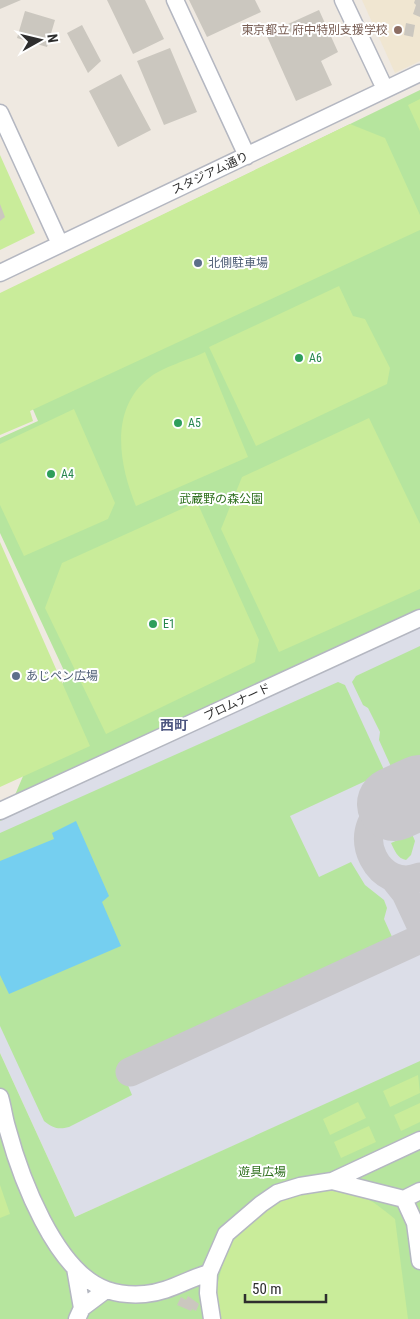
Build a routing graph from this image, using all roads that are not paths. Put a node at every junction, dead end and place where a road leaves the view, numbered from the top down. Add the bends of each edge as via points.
1 (175, 0) edge
2 (343, 0) edge
3 (420, 73) edge
4 (385, 89) junction
5 (0, 113) edge
6 (247, 156) junction
7 (60, 244) junction
8 (0, 273) edge
9 (420, 618) edge
10 (0, 811) edge
11 (0, 1097) edge
12 (420, 1140) edge
13 (332, 1181) junction
14 (420, 1191) edge
15 (404, 1199) junction
16 (418, 1223) edge
17 (420, 1261) edge
18 (75, 1268) junction
19 (209, 1273) junction
20 (106, 1290) junction
21 (80, 1314) edge
22 (212, 1319) edge

1 - 6 street
2 - 4 street
3 - 4 street, スタジアム通り
4 - 6 street, スタジアム通り
5 - 7 street
6 - 7 street, スタジアム通り
7 - 8 street, スタジアム通り
9 - 10 street, プロムナード
11 - 18 street via 34,1206
12 - 13 street
13 - 15 street
13 - 19 street via 277,1193 261,1204 226,1234
14 - 15 street
15 - 16 street
16 - 17 street
18 - 20 street
18 - 21 street
19 - 20 street via 180,1286 146,1294
19 - 22 street
20 - 21 street

